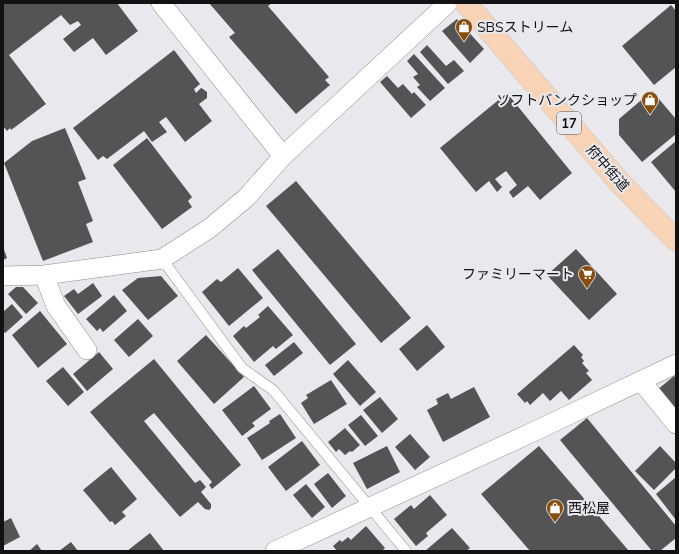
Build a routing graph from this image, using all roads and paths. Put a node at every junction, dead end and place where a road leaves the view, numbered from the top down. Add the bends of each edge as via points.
1 (162, 3) edge
2 (448, 3) edge
3 (466, 3) edge
4 (283, 156) junction
5 (676, 240) edge
6 (162, 260) junction
7 (44, 275) junction
8 (3, 276) edge
9 (87, 350) dead end
10 (676, 364) edge
11 (641, 381) junction
12 (676, 424) edge
13 (369, 507) junction
14 (275, 551) edge
15 (406, 551) edge

1 - 4 street
2 - 4 street
3 - 5 main road, 府中街道 / 17 via 622,184
4 - 6 street via 248,197 210,228
6 - 7 street
6 - 13 lane via 242,368 273,390
7 - 8 street
7 - 9 street via 56,306
10 - 11 street
11 - 12 street
11 - 13 street
13 - 14 street
13 - 15 lane

